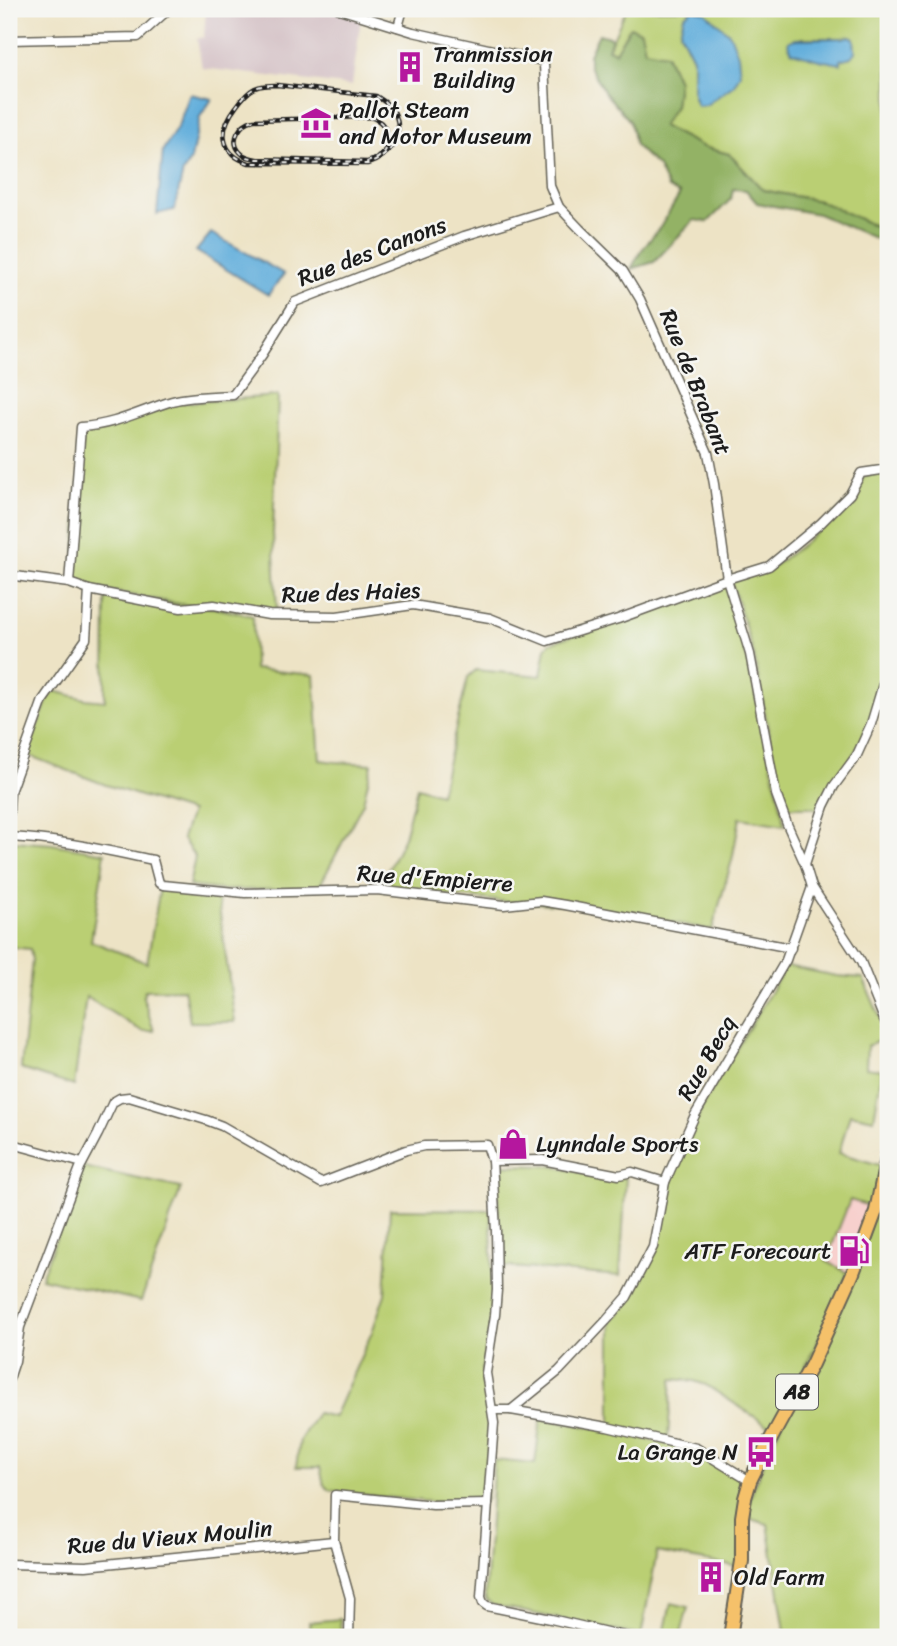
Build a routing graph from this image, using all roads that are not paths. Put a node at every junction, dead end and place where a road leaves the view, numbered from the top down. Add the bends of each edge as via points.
1 (169, 9) edge
2 (339, 9) edge
3 (403, 9) edge
4 (398, 27) junction
5 (9, 40) edge
6 (559, 206) junction
7 (888, 469) edge
8 (9, 572) edge
9 (727, 579) junction
10 (69, 583) junction
11 (89, 590) junction
12 (888, 671) edge
13 (9, 814) edge
14 (9, 837) edge
15 (805, 864) junction
16 (813, 887) junction
17 (791, 948) junction
18 (878, 1004) junction
19 (888, 1006) edge
20 (888, 1029) edge
21 (9, 1143) edge
22 (888, 1152) edge
23 (492, 1161) junction
24 (82, 1163) junction
25 (665, 1182) junction
26 (9, 1379) edge
27 (493, 1410) junction
28 (511, 1410) junction
29 (750, 1481) junction
30 (488, 1504) junction
31 (334, 1541) junction
32 (9, 1564) edge
33 (349, 1637) edge
34 (628, 1637) edge
35 (730, 1637) edge

1 - 5 street via 138,37
2 - 4 street
3 - 4 street
4 - 6 street, Rue de Brabant via 542,61 550,186
6 - 9 street, Rue de Brabant via 623,271 640,299 708,453
6 - 10 street, Rue des Canons via 464,236 296,302 233,395 174,400 123,420 81,428
7 - 9 street, Rue des Haies via 862,473 850,495 769,566
8 - 10 street, Rue des Haies
9 - 11 street, Rue des Haies via 547,641 490,618 413,605 337,616 269,615 214,605 181,608
9 - 15 street, Rue de Brabant via 750,654 776,794
10 - 11 street, Rue des Haies
11 - 13 street via 86,639 43,699 10,792
12 - 15 street via 857,755 824,806
14 - 17 street, Rue d'Empierre via 153,860 163,885 245,893 377,890 504,905 541,901
15 - 16 street, Rue de Brabant
16 - 17 street, Rue Becq
16 - 18 street, Rue de Brabant via 861,962
17 - 25 street, Rue Becq via 695,1115
18 - 19 street
18 - 20 street, Rue de Brabant
21 - 24 street
22 - 29 main road, A8 via 876,1212 853,1273 812,1364
23 - 24 street via 487,1145 424,1146 321,1183 222,1126 129,1097 113,1102
23 - 25 street via 542,1160 619,1175 632,1172
23 - 27 street via 496,1290 486,1373
24 - 26 street via 22,1320
25 - 28 street, Rue Becq via 653,1247 627,1297 559,1371
27 - 28 street
27 - 30 street
28 - 29 street via 696,1448
29 - 35 main road, A8
30 - 31 street via 433,1505 335,1495
30 - 34 street via 483,1603
31 - 32 street, Rue du Vieux Moulin via 86,1566
31 - 33 street via 350,1598

